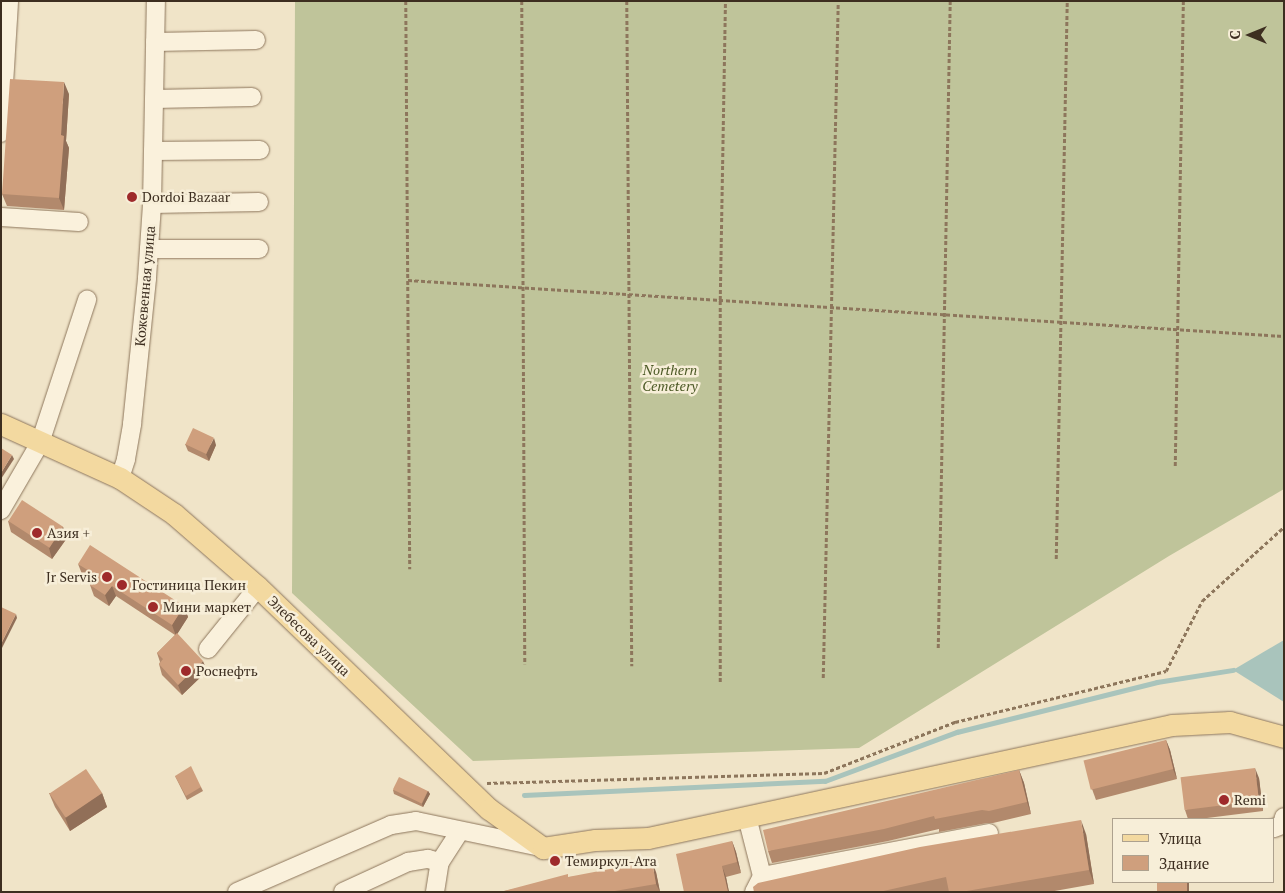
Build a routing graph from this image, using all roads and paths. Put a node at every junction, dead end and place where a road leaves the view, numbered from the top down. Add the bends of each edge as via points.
1 (9, 1) edge
2 (156, 1) edge
3 (406, 1) edge
4 (522, 1) edge
5 (627, 1) edge
6 (725, 1) edge
7 (838, 1) edge
8 (950, 1) edge
9 (1067, 1) edge
10 (1183, 1) edge
11 (256, 40) dead end
12 (155, 42) junction
13 (3, 80) edge
14 (23, 81) edge
15 (252, 97) dead end
16 (154, 99) junction
17 (1, 133) edge
18 (260, 150) dead end
19 (154, 151) junction
20 (259, 202) dead end
21 (152, 204) junction
22 (1, 217) edge
23 (79, 222) dead end
24 (149, 249) junction
25 (259, 249) dead end
26 (408, 280) junction
27 (523, 288) junction
28 (629, 294) junction
29 (87, 300) dead end
30 (720, 300) junction
31 (831, 307) junction
32 (944, 314) junction
33 (1061, 322) junction
34 (1177, 329) junction
35 (1284, 336) edge
36 (1, 424) edge
37 (40, 442) junction
38 (1175, 466) dead end
39 (120, 478) junction
40 (1, 510) edge
41 (1284, 527) edge
42 (1056, 559) dead end
43 (410, 569) dead end
44 (258, 587) junction
45 (938, 648) dead end
46 (208, 649) dead end
47 (525, 664) dead end
48 (632, 666) dead end
49 (823, 678) dead end
50 (720, 682) dead end
51 (1284, 736) edge
52 (482, 783) dead end
53 (747, 817) junction
54 (1284, 817) edge
55 (1275, 828) edge
56 (460, 831) junction
57 (989, 833) edge
58 (543, 848) junction
59 (440, 862) junction
60 (762, 876) junction
61 (237, 892) edge
62 (343, 892) edge
63 (435, 892) edge
64 (754, 892) edge

1 - 13 street
2 - 12 street, Кожевенная улица
3 - 26 path
4 - 27 path
5 - 28 path
6 - 30 path
7 - 31 path
8 - 32 path
9 - 33 path
10 - 34 path
11 - 12 street
12 - 16 street, Кожевенная улица
13 - 14 street
13 - 17 street
15 - 16 street
16 - 19 street, Кожевенная улица
18 - 19 street
19 - 21 street, Кожевенная улица
20 - 21 street
21 - 24 street, Кожевенная улица
22 - 23 street
24 - 25 street
24 - 39 street, Кожевенная улица via 132,424
26 - 27 path
26 - 43 path
27 - 28 path
27 - 47 path
28 - 30 path
28 - 48 path
29 - 37 street
30 - 31 path
30 - 50 path
31 - 32 path
31 - 49 path
32 - 33 path
32 - 45 path
33 - 34 path
33 - 42 path
34 - 35 path
34 - 38 path
36 - 37 main road, Элебесова улица
37 - 39 main road, Элебесова улица
37 - 40 street
39 - 44 main road, Элебесова улица via 174,514
41 - 52 path via 1202,602 1166,671 955,722 824,773
44 - 46 street
44 - 58 main road, Элебесова улица via 489,809
51 - 53 main road via 1230,722 1172,725
53 - 58 main road via 648,838 595,840
53 - 60 street
54 - 55 street via 1282,825
56 - 58 street
56 - 59 street
56 - 61 street via 416,822 391,825
57 - 60 street
59 - 62 street via 428,859 408,862
59 - 63 street
60 - 64 street

